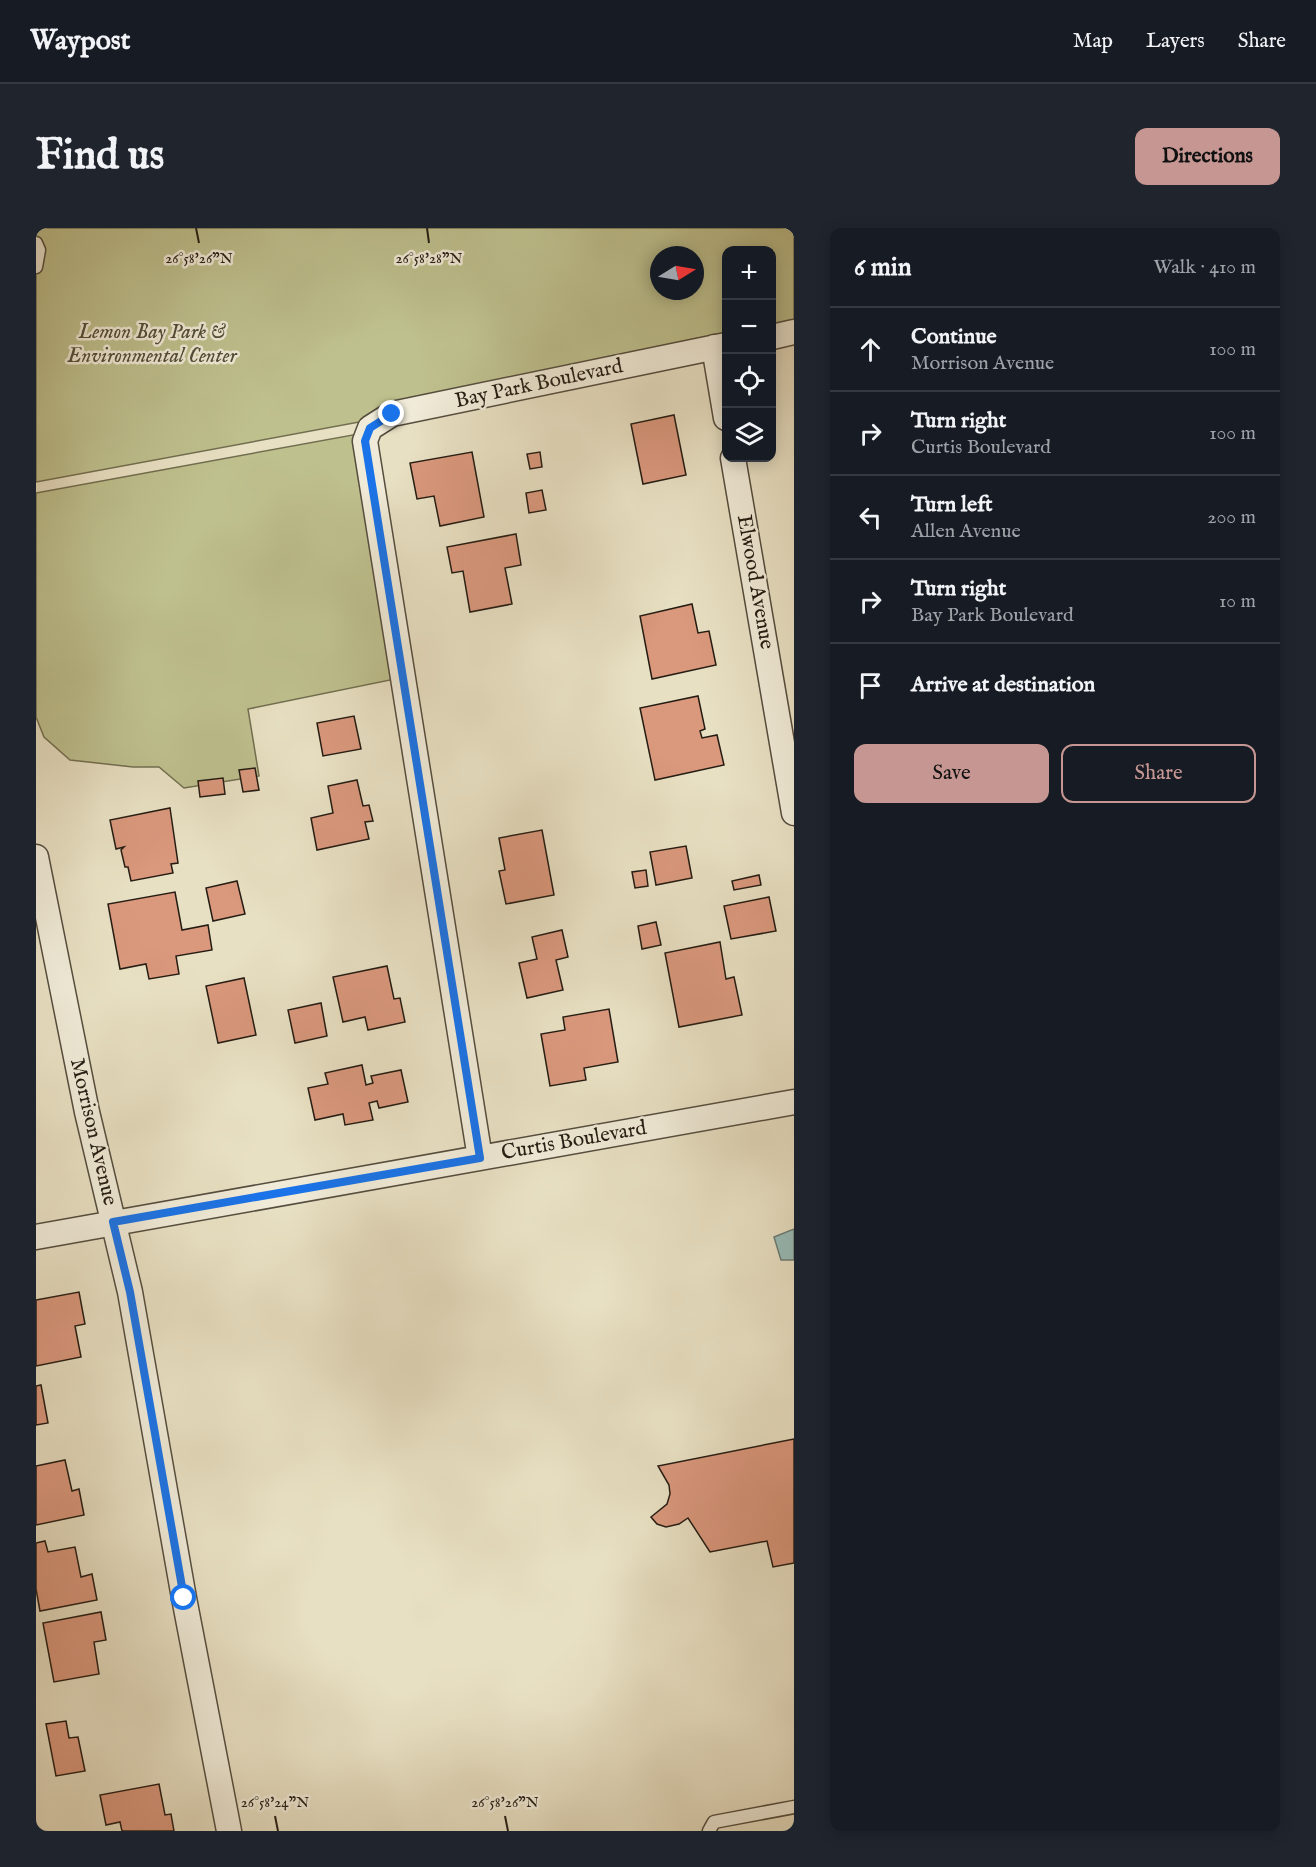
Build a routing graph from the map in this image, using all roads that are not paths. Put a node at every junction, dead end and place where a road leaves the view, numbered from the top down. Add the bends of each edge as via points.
1 (36, 243) edge
2 (36, 267) edge
3 (794, 332) edge
4 (776, 336) edge
5 (720, 346) edge
6 (725, 408) edge
7 (734, 462) edge
8 (794, 813) edge
9 (36, 857) edge
10 (794, 1102) edge
11 (480, 1158) junction
12 (113, 1222) junction
13 (36, 1237) edge
14 (794, 1807) edge
15 (230, 1831) edge
16 (709, 1831) edge

1 - 2 lane
3 - 4 street
5 - 6 street
5 - 11 street, Bay Park Boulevard via 392,414 370,428 365,441
7 - 8 street, Elwood Avenue
9 - 12 street, Morrison Avenue
10 - 11 street, Curtis Boulevard
11 - 12 street, Curtis Boulevard
12 - 13 street, Curtis Boulevard
12 - 15 street, Morrison Avenue via 130,1292
14 - 16 lane via 714,1822

